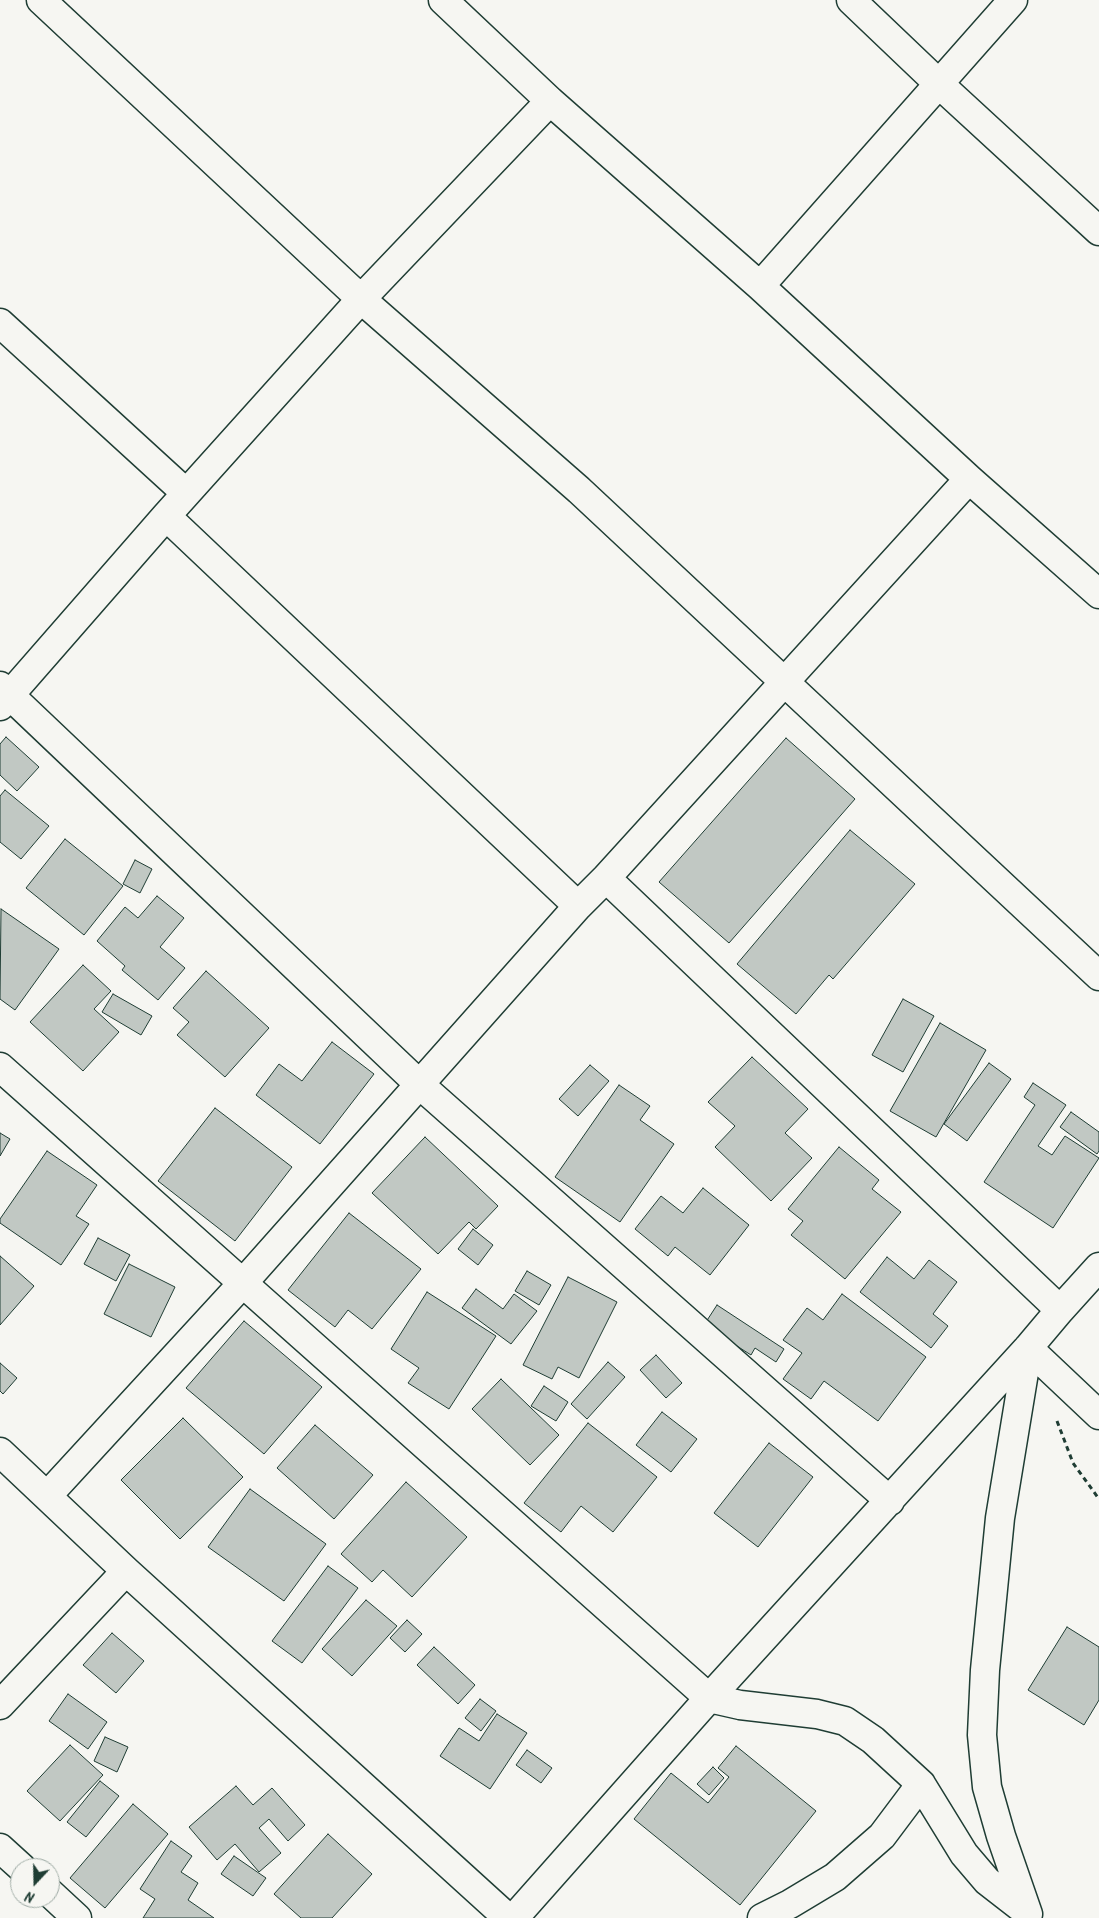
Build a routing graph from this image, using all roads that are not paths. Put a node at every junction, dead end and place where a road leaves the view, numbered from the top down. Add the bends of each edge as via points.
1 (41, 0) edge
2 (443, 0) edge
3 (852, 0) edge
4 (1013, 0) edge
5 (938, 83) junction
6 (550, 101) junction
7 (1099, 231) edge
8 (760, 286) junction
9 (361, 299) junction
10 (0, 323) edge
11 (969, 479) junction
12 (186, 493) junction
13 (166, 516) junction
14 (1099, 594) edge
15 (784, 682) junction
16 (3, 696) edge
17 (606, 878) junction
18 (578, 906) junction
19 (1099, 976) edge
20 (0, 1067) edge
21 (419, 1084) junction
22 (1099, 1267) edge
23 (242, 1284) junction
24 (1060, 1310) junction
25 (1028, 1348) junction
26 (1099, 1415) edge
27 (0, 1452) edge
28 (47, 1496) junction
29 (890, 1501) junction
30 (126, 1571) junction
31 (709, 1698) junction
32 (0, 1705) edge
33 (922, 1784) junction
34 (0, 1848) edge
35 (11, 1858) edge
36 (60, 1903) edge
37 (1029, 1915) edge
38 (77, 1918) edge
39 (508, 1918) edge
40 (514, 1918) edge
41 (762, 1918) edge

1 - 9 street
2 - 6 street
3 - 5 street
4 - 5 street
5 - 7 street
5 - 8 street
6 - 8 street
6 - 9 street
8 - 11 street
9 - 12 street
9 - 15 street via 579,490
10 - 12 street
11 - 14 street
11 - 15 street
12 - 13 street
13 - 16 street
13 - 18 street
15 - 17 street
15 - 19 street
16 - 21 street
17 - 18 street
17 - 24 street
18 - 21 street
20 - 23 street
21 - 23 street
21 - 29 street
22 - 24 street
23 - 28 street
23 - 31 street
24 - 25 street
25 - 26 street
25 - 29 street
25 - 37 street via 1000,1518 982,1735 987,1787
27 - 28 street
28 - 30 street
29 - 31 street
30 - 32 street
30 - 39 street
31 - 33 street via 845,1721 873,1740
31 - 40 street
33 - 37 street via 964,1854 987,1881
33 - 41 street via 882,1836 835,1877
34 - 35 street
36 - 38 street

